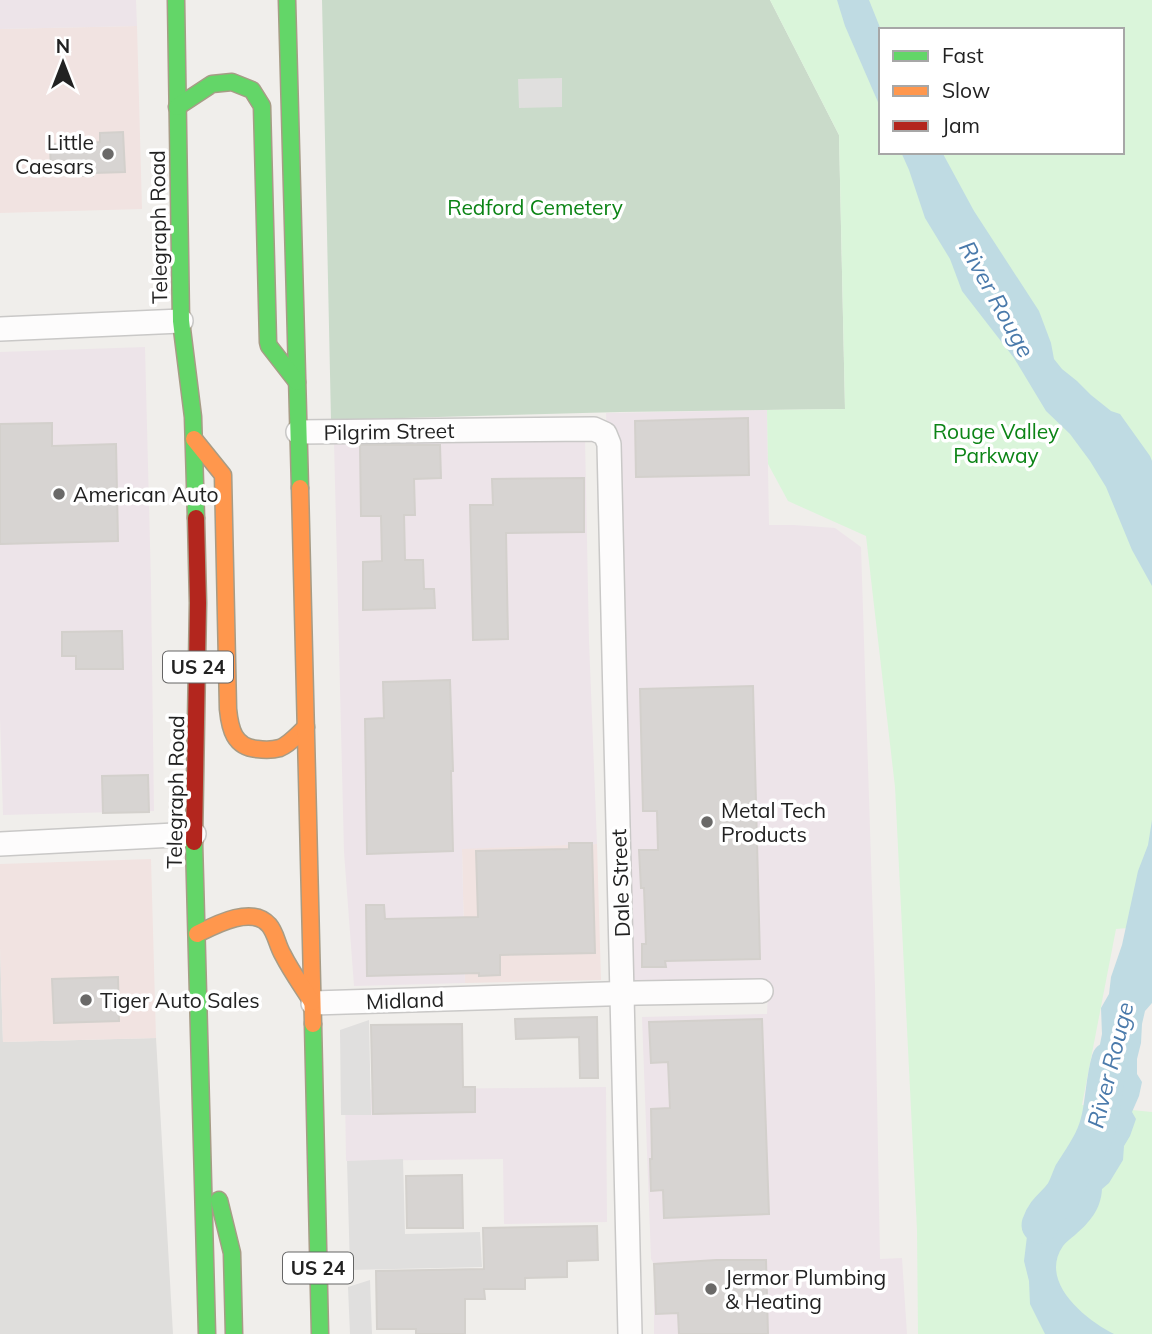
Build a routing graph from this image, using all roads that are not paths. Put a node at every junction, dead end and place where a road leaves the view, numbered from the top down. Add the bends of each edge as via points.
1 (176, 0) edge
2 (287, 0) edge
3 (177, 107) junction
4 (181, 321) junction
5 (0, 328) edge
6 (297, 382) junction
7 (298, 432) junction
8 (605, 433) joint
9 (194, 439) junction
10 (306, 727) junction
11 (194, 834) junction
12 (0, 844) edge
13 (197, 933) junction
14 (761, 991) dead end
15 (623, 994) junction
16 (313, 1003) junction
17 (202, 1131) junction
18 (207, 1334) edge
19 (234, 1334) edge
20 (320, 1334) edge
21 (630, 1334) edge

1 - 3 main road, Telegraph Road / US 24
2 - 6 main road, US 24
3 - 4 main road, Telegraph Road / US 24
3 - 6 main road via 212,84 232,82 252,90 262,106 268,342
4 - 5 street
4 - 9 main road, Telegraph Road / US 24
6 - 7 main road, US 24
7 - 8 street, Pilgrim Street via 594,429
7 - 10 main road, US 24
8 - 15 street, Dale Street via 609,444
9 - 10 main road via 223,475 229,710 237,743 248,748 281,747
9 - 11 main road, Telegraph Road / US 24 via 199,617
10 - 16 main road, US 24
11 - 12 street
11 - 13 main road, Telegraph Road / US 24
13 - 16 main road via 237,916 264,921
13 - 17 main road, Telegraph Road / US 24
14 - 15 street, Midland
15 - 16 street, Midland
15 - 21 street, Dale Street
16 - 20 main road, US 24
17 - 18 main road, Telegraph Road / US 24
17 - 19 main road via 232,1253

